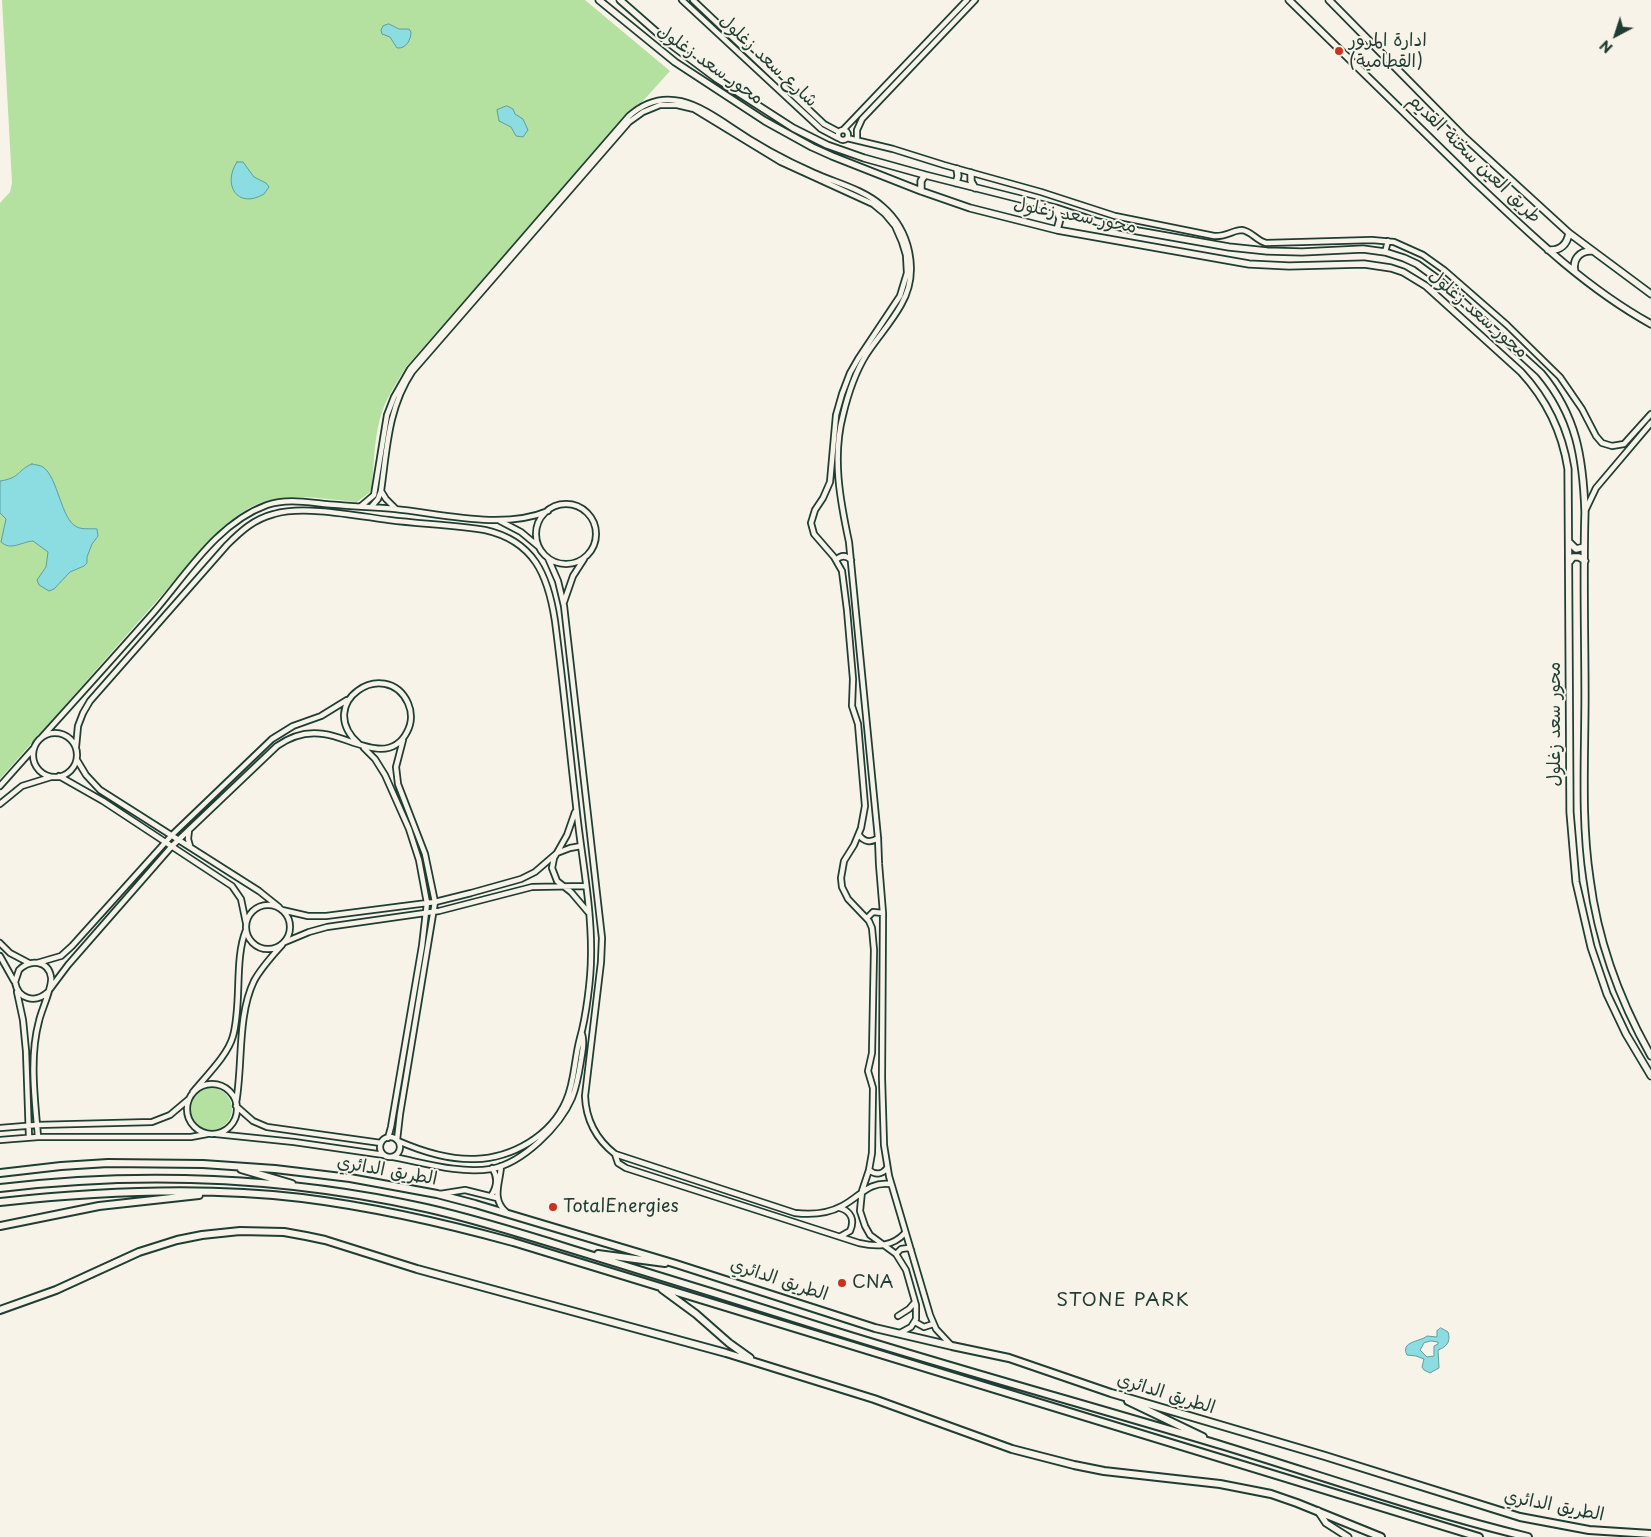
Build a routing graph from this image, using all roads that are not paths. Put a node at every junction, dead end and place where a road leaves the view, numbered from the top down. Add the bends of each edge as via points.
1 (599, 0) edge
2 (620, 0) edge
3 (682, 0) edge
4 (693, 0) edge
5 (966, 0) edge
6 (975, 0) edge
7 (1289, 0) edge
8 (1329, 0) edge
9 (632, 11) junction
10 (626, 22) junction
11 (813, 113) junction
12 (809, 118) junction
13 (841, 131) junction
14 (838, 138) junction
15 (847, 138) junction
16 (857, 140) junction
17 (957, 169) junction
18 (971, 172) junction
19 (925, 175) junction
20 (956, 183) junction
21 (975, 188) junction
22 (921, 191) junction
23 (1056, 208) junction
24 (1058, 230) junction
25 (1569, 233) junction
26 (1388, 241) junction
27 (1548, 250) junction
28 (1591, 251) junction
29 (1385, 252) junction
30 (1575, 272) junction
31 (1651, 294) edge
32 (1651, 324) edge
33 (1651, 414) edge
34 (1651, 423) edge
35 (388, 424) junction
36 (382, 491) junction
37 (833, 491) junction
38 (338, 505) junction
39 (361, 506) junction
40 (372, 506) junction
41 (396, 509) junction
42 (548, 510) junction
43 (1585, 512) junction
44 (338, 514) junction
45 (498, 520) junction
46 (1570, 543) junction
47 (539, 547) junction
48 (1584, 547) junction
49 (548, 558) junction
50 (585, 558) junction
51 (836, 560) junction
52 (851, 560) junction
53 (1570, 561) junction
54 (1585, 561) junction
55 (564, 606) junction
56 (348, 700) junction
57 (42, 737) junction
58 (403, 738) junction
59 (360, 745) junction
60 (76, 747) junction
61 (34, 748) junction
62 (77, 760) junction
63 (52, 776) junction
64 (59, 776) junction
65 (0, 786) edge
66 (0, 804) edge
67 (576, 808) junction
68 (189, 830) junction
69 (172, 835) junction
70 (859, 835) junction
71 (878, 838) junction
72 (179, 840) junction
73 (166, 842) junction
74 (172, 846) junction
75 (581, 846) junction
76 (191, 847) junction
77 (557, 853) junction
78 (585, 886) junction
79 (565, 888) junction
80 (435, 902) junction
81 (427, 903) junction
82 (281, 908) junction
83 (434, 912) junction
84 (588, 912) junction
85 (426, 913) junction
86 (883, 913) junction
87 (867, 918) junction
88 (246, 923) junction
89 (246, 930) junction
90 (283, 943) junction
91 (0, 944) edge
92 (0, 956) edge
93 (29, 963) junction
94 (37, 963) junction
95 (15, 982) junction
96 (16, 988) junction
97 (49, 991) junction
98 (236, 1024) junction
99 (244, 1024) junction
100 (582, 1034) junction
101 (1651, 1056) edge
102 (1651, 1076) edge
103 (193, 1092) junction
104 (189, 1099) junction
105 (236, 1104) junction
106 (37, 1124) junction
107 (29, 1125) junction
108 (0, 1128) edge
109 (207, 1134) junction
110 (216, 1134) junction
111 (29, 1137) junction
112 (38, 1137) junction
113 (388, 1138) junction
114 (0, 1140) edge
115 (397, 1141) junction
116 (381, 1143) junction
117 (615, 1154) junction
118 (384, 1156) junction
119 (393, 1157) junction
120 (227, 1165) junction
121 (501, 1166) junction
122 (492, 1168) junction
123 (887, 1168) junction
124 (869, 1170) junction
125 (0, 1173) edge
126 (891, 1184) junction
127 (0, 1188) edge
128 (310, 1189) junction
129 (862, 1191) junction
130 (211, 1193) junction
131 (437, 1194) junction
132 (491, 1196) junction
133 (497, 1198) junction
134 (0, 1202) edge
135 (840, 1207) junction
136 (507, 1214) junction
137 (0, 1226) edge
138 (905, 1233) junction
139 (841, 1236) junction
140 (884, 1245) junction
141 (911, 1250) junction
142 (589, 1254) junction
143 (896, 1254) junction
144 (676, 1264) junction
145 (656, 1286) junction
146 (915, 1300) junction
147 (0, 1310) edge
148 (898, 1316) dead end
149 (915, 1322) junction
150 (933, 1324) junction
151 (900, 1333) junction
152 (952, 1346) junction
153 (759, 1363) junction
154 (1112, 1394) junction
155 (1222, 1446) junction
156 (1318, 1511) junction
157 (1651, 1534) edge
158 (1348, 1537) edge
159 (1381, 1537) edge
160 (1479, 1537) edge
161 (1528, 1537) edge

1 - 10 main road, محور سعد زغلول
2 - 9 main road, محور سعد زغلول
3 - 12 street, شارع سعد زغلول
4 - 11 street, شارع سعد زغلول
5 - 13 street
6 - 16 street via 862,119
7 - 27 main road, طريق العين سخنة القديم
8 - 25 main road, طريق العين سخنة القديم via 1463,136
9 - 10 main road via 632,18
9 - 19 main road, محور سعد زغلول via 709,73 806,135 842,151
10 - 22 main road, محور سعد زغلول via 675,62 791,136
11 - 12 street
11 - 13 street, شارع سعد زغلول via 828,126
12 - 14 street, شارع سعد زغلول via 824,132
13 - 14 street
13 - 15 street via 847,133
14 - 15 street
15 - 16 street
16 - 17 street
17 - 18 street
17 - 20 main road
18 - 21 main road
18 - 26 street via 1115,216 1214,236 1240,230 1266,243
19 - 20 main road, محور سعد زغلول
19 - 22 main road
20 - 21 main road, محور سعد زغلول
21 - 23 main road, محور سعد زغلول
22 - 24 main road, محور سعد زغلول via 994,215
23 - 24 main road via 1060,219
23 - 29 main road, محور سعد زغلول via 1118,227 1249,249 1302,252 1363,249
24 - 46 main road, محور سعد زغلول via 1250,264 1378,265 1415,279 1521,372 1549,409 1562,438 1568,469
25 - 27 main road via 1563,246
25 - 28 main road, طريق العين سخنة القديم
26 - 29 street
26 - 33 street via 1412,249 1434,263 1532,349 1568,387 1596,436 1605,444 1621,445
27 - 30 main road, طريق العين سخنة القديم
28 - 30 main road via 1577,257
28 - 31 main road, طريق العين سخنة القديم
29 - 43 main road, محور سعد زغلول via 1428,271 1518,351 1550,385 1566,411 1577,440 1583,471
30 - 32 main road, طريق العين سخنة القديم
34 - 43 street via 1596,488
35 - 36 street
35 - 37 street via 406,381 418,365 629,122 648,109 677,105 701,112 788,166 873,204 890,220 902,242 907,273 903,289 858,359 836,416
35 - 37 street via 394,397 414,363 629,116 654,102 678,100 700,107 782,158 874,200 893,217 906,240 911,264 908,288 902,304 865,356 856,376 842,416
35 - 39 street via 374,495
36 - 40 street
36 - 41 street
37 - 51 street via 815,510 812,527
37 - 52 street
38 - 39 street
38 - 44 street
38 - 57 street via 277,503 250,513 225,529
39 - 40 street
40 - 41 street
41 - 45 street
42 - 45 street via 524,519
42 - 47 street via 538,525
42 - 50 street via 569,504 589,515 596,536
43 - 48 main road, محور سعد زغلول
44 - 60 street via 285,511 263,517 242,530 96,693 80,719
44 - 67 street via 485,530 502,534 528,552 545,577 553,605
45 - 47 street via 521,532
46 - 48 main road via 1576,549
46 - 53 main road, محور سعد زغلول
47 - 49 street
48 - 54 main road, محور سعد زغلول
49 - 50 street via 564,564
49 - 55 street
50 - 55 street via 572,576
51 - 52 street via 845,556
51 - 70 street via 842,571 845,592 853,679 852,706 858,722 865,798
52 - 71 street
53 - 54 main road via 1579,557
53 - 102 main road, محور سعد زغلول via 1570,812 1576,882 1591,947 1607,994
54 - 101 main road, محور سعد زغلول via 1585,815 1589,877 1601,938 1612,972
55 - 117 street via 602,946 586,1103 588,1117 597,1136
56 - 58 street via 368,684 385,684 398,690 410,708 410,726
56 - 59 street via 344,719 346,729
56 - 69 street via 276,736
57 - 60 street via 58,733 69,738
57 - 61 street
58 - 59 street via 397,744 380,750
58 - 80 street via 396,767 398,784 425,854
59 - 68 street via 319,733 286,740 272,749
59 - 81 street via 382,769 409,829
60 - 62 street
61 - 63 street via 36,766
61 - 65 street
62 - 64 street via 71,771
62 - 69 street via 100,790
63 - 64 street
63 - 66 street via 22,786
64 - 73 street
67 - 75 street
67 - 77 street
68 - 72 street
68 - 76 street
69 - 72 street
69 - 73 street
70 - 71 street via 868,841
70 - 87 street via 844,861 841,878 848,899
71 - 86 street
72 - 74 street
72 - 76 street
73 - 74 street
73 - 94 street via 66,952
74 - 88 street via 232,886 242,899
74 - 97 street
75 - 77 street
75 - 78 street
76 - 82 street
77 - 79 street via 552,868 555,879
77 - 80 street via 535,872 521,879
78 - 79 street
78 - 84 street
79 - 83 street via 532,888
79 - 84 street
80 - 81 street
80 - 83 street
81 - 82 street via 326,916 308,916
81 - 85 street
82 - 88 street via 267,904 256,908
82 - 90 street via 290,925
83 - 85 street
83 - 115 street
84 - 100 street via 591,961
85 - 90 street via 327,927
85 - 113 street
86 - 87 street via 873,912
86 - 123 street via 882,1093
87 - 124 street via 872,928 874,950 872,1053 868,1071 873,1088
88 - 89 street
89 - 90 street via 257,946 269,949
89 - 98 street via 242,943
90 - 99 street via 254,982
91 - 93 street
92 - 95 street
93 - 94 street
93 - 95 street via 18,970
94 - 97 street via 51,976
95 - 96 street
96 - 97 street via 31,999 43,997
96 - 107 street via 23,1020
97 - 106 street via 35,1041
98 - 99 street
98 - 103 street via 229,1047
99 - 105 street
100 - 115 street via 565,1103 549,1126 525,1145 497,1156 469,1159
100 - 121 street via 584,1041 578,1080 565,1112 541,1140
103 - 104 street
103 - 105 street via 206,1085 221,1086 233,1096
104 - 106 street via 170,1115 152,1122
104 - 109 street via 187,1114 190,1121
105 - 110 street via 232,1124
105 - 116 street via 253,1121 267,1127
106 - 107 street
106 - 112 street
107 - 108 street
107 - 111 street
109 - 110 street
109 - 112 street via 187,1137
110 - 118 street
111 - 112 street
111 - 114 street
113 - 115 street
113 - 116 street
115 - 119 street via 399,1150
116 - 118 street via 380,1150
117 - 135 street via 795,1213 816,1214
117 - 139 street via 618,1163 626,1168
118 - 119 street
119 - 122 street via 461,1170
120 - 125 highway, الطريق الدائري via 108,1164
120 - 128 highway
120 - 131 highway, الطريق الدائري via 350,1178
121 - 122 street
121 - 133 street
122 - 132 street via 496,1182
123 - 124 street via 876,1174
123 - 126 street
124 - 129 street
126 - 129 street via 876,1184
126 - 138 street
127 - 128 highway, الطريق الدائري via 153,1178
128 - 142 highway, الطريق الدائري via 434,1210
129 - 135 street
129 - 140 street via 863,1222 870,1235
130 - 134 highway via 121,1193
130 - 137 highway via 83,1208
130 - 145 highway via 301,1198 407,1216 513,1242
131 - 132 street via 465,1190
131 - 136 highway, الطريق الدائري
132 - 133 street
133 - 136 street
135 - 139 street via 847,1210 853,1220 850,1231
136 - 144 highway, الطريق الدائري
138 - 140 street
138 - 141 street
139 - 140 street via 865,1244
140 - 143 street
141 - 143 street via 901,1249
141 - 150 street
142 - 144 highway
142 - 155 highway, الطريق الدائري
143 - 146 street via 906,1270
144 - 151 highway, الطريق الدائري via 875,1328
145 - 153 highway
145 - 160 highway
146 - 148 street via 909,1310
146 - 149 street
147 - 153 highway via 164,1244 229,1231 284,1232 325,1240
149 - 150 street via 924,1327
149 - 151 street
150 - 152 street
151 - 152 highway, الطريق الدائري
152 - 154 highway, الطريق الدائري via 1009,1358
153 - 156 highway via 1045,1458 1104,1471 1248,1489
154 - 155 highway
154 - 157 highway, الطريق الدائري via 1520,1517 1589,1530
155 - 161 highway, الطريق الدائري
156 - 158 main road via 1330,1526
156 - 159 highway

